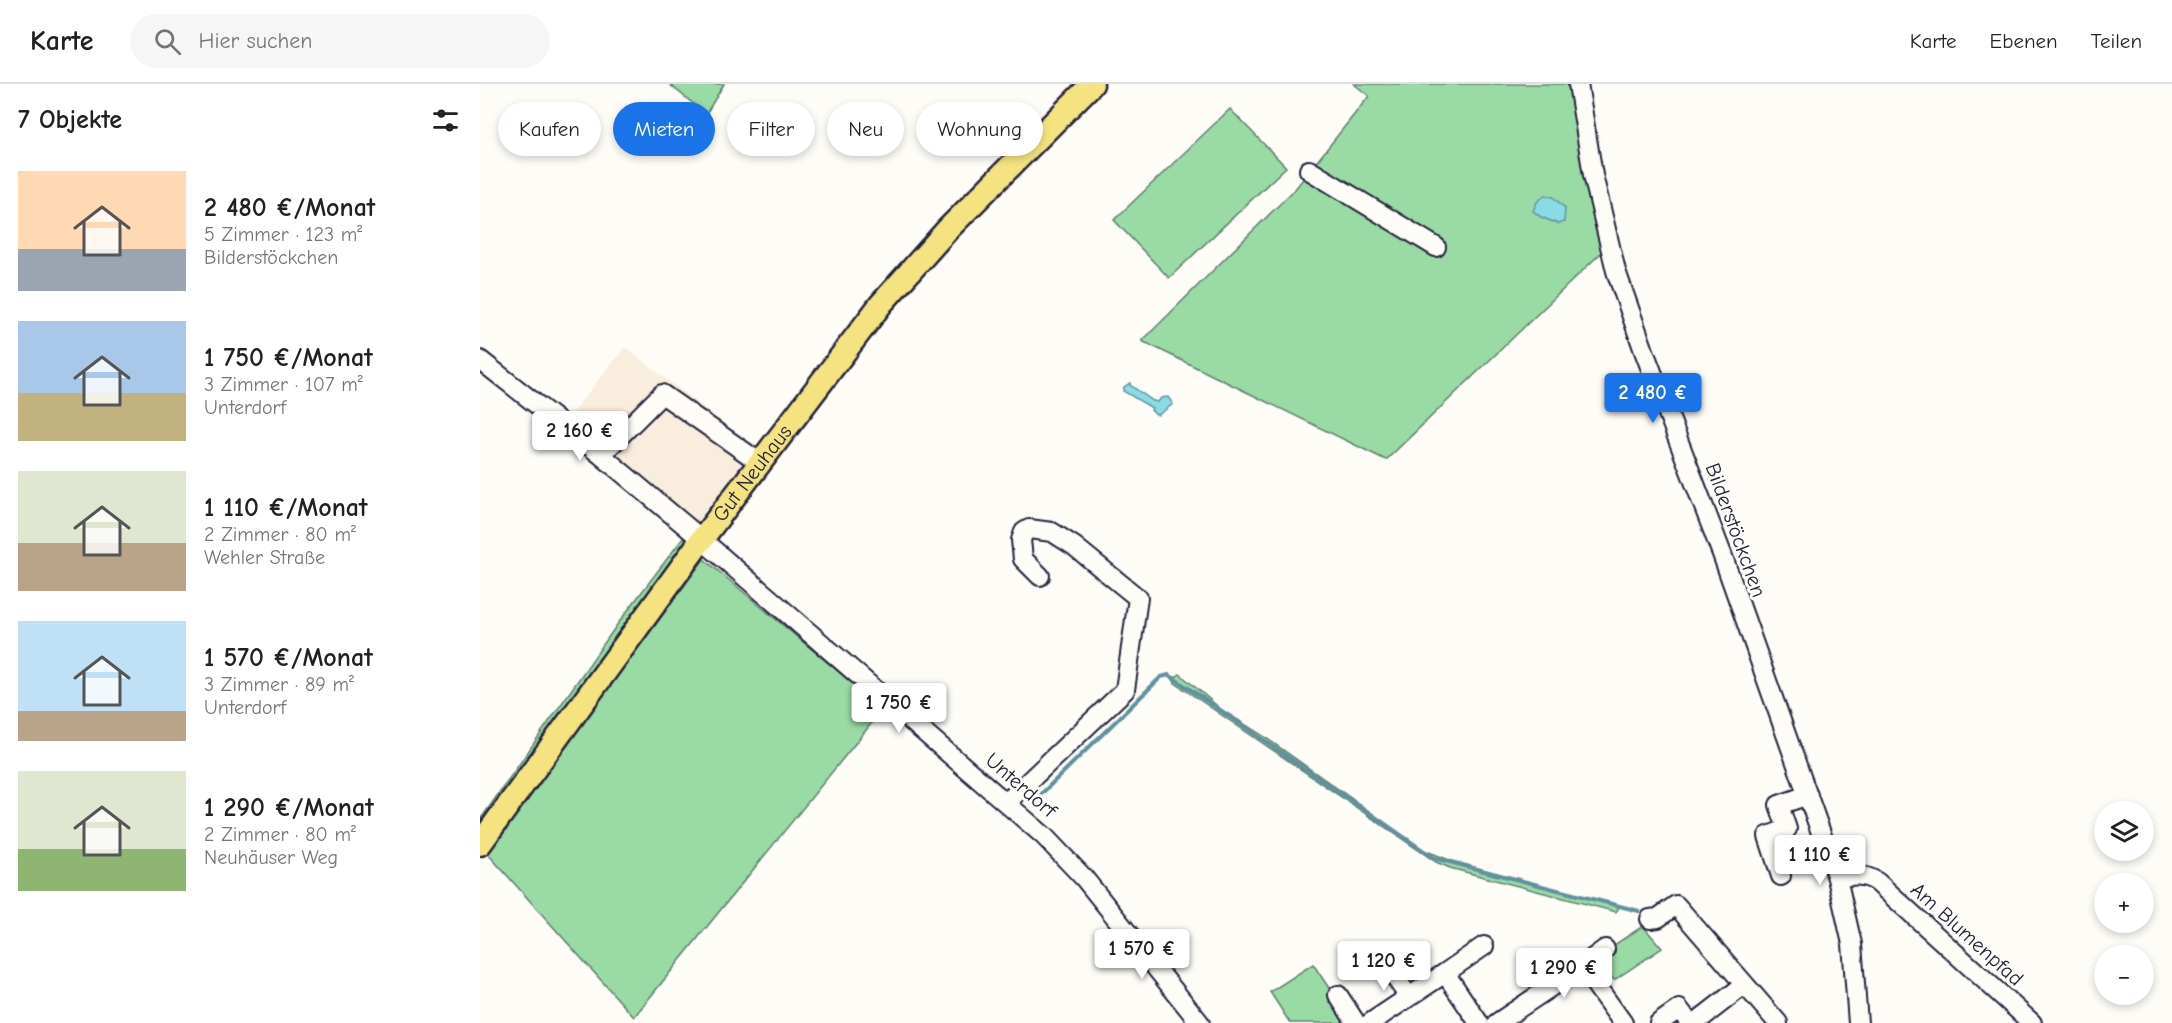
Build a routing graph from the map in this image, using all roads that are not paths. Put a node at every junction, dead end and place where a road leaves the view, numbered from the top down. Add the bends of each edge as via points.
1 (1092, 84) edge
2 (1578, 84) edge
3 (1309, 171) dead end
4 (1436, 248) dead end
5 (480, 360) edge
6 (601, 455) junction
7 (759, 462) junction
8 (702, 539) junction
9 (1040, 576) dead end
10 (1808, 795) junction
11 (1007, 802) junction
12 (480, 844) edge
13 (1781, 876) dead end
14 (1837, 878) junction
15 (1650, 919) dead end
16 (1484, 946) dead end
17 (1605, 949) dead end
18 (1582, 966) junction
19 (1388, 967) dead end
20 (1445, 973) junction
21 (1744, 985) junction
22 (1338, 995) dead end
23 (1409, 997) junction
24 (1200, 1023) edge
25 (1356, 1023) edge
26 (1370, 1023) edge
27 (1479, 1023) edge
28 (1497, 1023) edge
29 (1623, 1023) edge
30 (1659, 1023) edge
31 (1690, 1023) edge
32 (1695, 1023) edge
33 (1778, 1023) edge
34 (1858, 1023) edge
35 (2032, 1023) edge

1 - 7 main road, Gut Neuhaus via 881,304
2 - 10 street, Bilderstöckchen via 1597,195 1616,271
3 - 4 street
5 - 6 street, Unterdorf
6 - 7 street via 662,394
6 - 8 street, Unterdorf
7 - 8 main road, Gut Neuhaus
8 - 11 street, Unterdorf
8 - 12 main road, Gut Neuhaus
9 - 11 street via 1023,559 1021,540 1029,529 1052,532 1067,541 1138,598 1131,654 1125,690
10 - 13 street via 1779,805 1787,829 1768,836
10 - 14 street, Bilderstöckchen
11 - 24 street, Unterdorf via 1072,865
14 - 34 street, Bilderstöckchen via 1852,944
14 - 35 street, Am Blumenpfad via 1860,875 1876,882
15 - 21 street via 1676,905
16 - 20 street
17 - 18 street
18 - 28 street
18 - 29 street
19 - 23 street
20 - 23 street
20 - 27 street
21 - 32 street
21 - 33 street
22 - 25 street
23 - 26 street
30 - 31 street via 1679,1008

